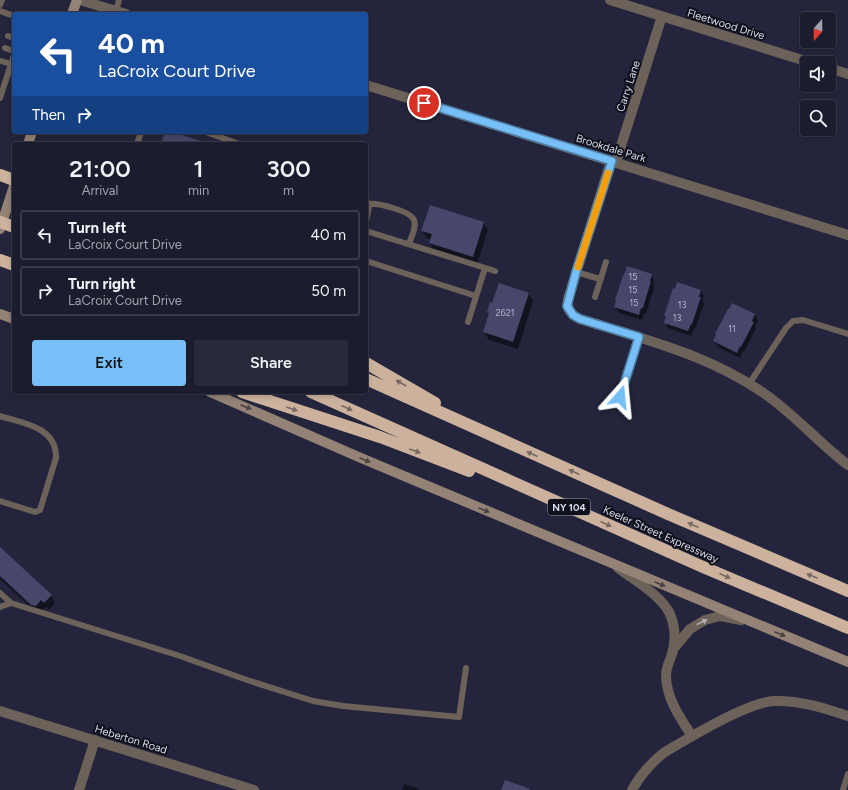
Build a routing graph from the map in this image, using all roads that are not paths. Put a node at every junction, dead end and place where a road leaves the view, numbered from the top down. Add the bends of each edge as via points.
1 (2, 0) edge
2 (76, 0) edge
3 (80, 0) edge
4 (119, 0) edge
5 (610, 0) edge
6 (0, 5) edge
7 (0, 11) edge
8 (73, 12) edge
9 (121, 12) edge
10 (12, 15) edge
11 (662, 16) junction
12 (5, 48) dead end
13 (12, 50) edge
14 (800, 59) edge
15 (1, 61) edge
16 (12, 61) edge
17 (11, 64) junction
18 (836, 70) edge
19 (0, 74) edge
20 (848, 74) edge
21 (7, 76) junction
22 (368, 86) edge
23 (0, 98) edge
24 (210, 134) edge
25 (222, 141) edge
26 (614, 162) junction
27 (0, 175) edge
28 (12, 179) edge
29 (12, 192) edge
30 (368, 201) edge
31 (0, 222) edge
32 (12, 226) edge
33 (0, 229) edge
34 (368, 232) edge
35 (848, 235) edge
36 (409, 244) junction
37 (0, 260) edge
38 (368, 262) edge
39 (606, 262) dead end
40 (12, 264) edge
41 (485, 268) junction
42 (495, 271) dead end
43 (576, 272) junction
44 (600, 279) junction
45 (476, 296) junction
46 (595, 297) dead end
47 (0, 314) edge
48 (12, 318) edge
49 (468, 322) dead end
50 (848, 334) edge
51 (639, 337) junction
52 (368, 364) edge
53 (368, 380) edge
54 (749, 384) junction
55 (215, 394) edge
56 (248, 394) edge
57 (315, 394) edge
58 (620, 397) dead end
59 (0, 416) edge
60 (508, 443) junction
61 (847, 462) edge
62 (0, 502) edge
63 (579, 512) junction
64 (612, 563) junction
65 (848, 591) edge
66 (0, 593) edge
67 (11, 603) junction
68 (0, 607) edge
69 (755, 623) junction
70 (848, 628) edge
71 (674, 648) junction
72 (848, 662) edge
73 (466, 668) dead end
74 (0, 711) edge
75 (848, 716) edge
76 (692, 736) junction
77 (95, 740) junction
78 (848, 774) edge
79 (79, 790) edge
80 (254, 790) edge
81 (632, 790) edge
82 (843, 790) edge

1 - 6 lane
2 - 8 main road
3 - 9 street
4 - 9 lane
5 - 11 street, Fleetwood Drive
7 - 10 lane
11 - 14 street, Fleetwood Drive
11 - 26 street, Carry Lane
12 - 13 lane
15 - 17 lane
16 - 17 lane
17 - 21 lane
18 - 20 street
19 - 21 lane
21 - 23 lane
22 - 26 street, Brookdale Park
24 - 25 lane
26 - 35 street, Brookdale Park
26 - 43 street, Carry Lane
27 - 28 highway
29 - 33 main road
30 - 36 lane via 412,216 415,224
31 - 32 highway, bridge
34 - 36 lane
36 - 41 lane
37 - 40 highway
38 - 45 lane
39 - 44 lane
41 - 42 lane
41 - 45 lane
43 - 44 lane
43 - 51 street, Carry Lane via 567,306 573,315
44 - 46 lane
45 - 49 lane
47 - 48 main road
50 - 54 lane via 803,320 793,321
51 - 54 street, Carry Lane via 704,360
51 - 58 lane
60 -> 52 highway
53 - 60 highway, Keeler Street Expressway
54 - 61 street, Carry Lane via 773,400
55 -> 64 main road
56 -> 63 highway via 380,438
57 -> 63 highway, Keeler Street Expressway / NY 104
59 - 62 lane via 39,428 49,436 56,448 56,458 40,510 35,512
65 -> 60 highway, Keeler Street Expressway
63 -> 70 highway, Keeler Street Expressway / NY 104
64 -> 69 main road
64 - 71 street via 658,598 669,612 675,629
66 - 67 lane
67 - 68 lane
67 - 73 lane via 313,701 343,706 459,717
71 -> 69 street via 690,629 705,620 720,616
69 -> 72 main road
71 - 76 street via 666,673 668,690 674,709
74 - 77 street, Heberton Road
75 - 76 street via 794,702 772,701 748,708
76 - 81 street via 662,754 647,768
77 - 79 street
77 - 80 street, Heberton Road
78 - 82 lane

